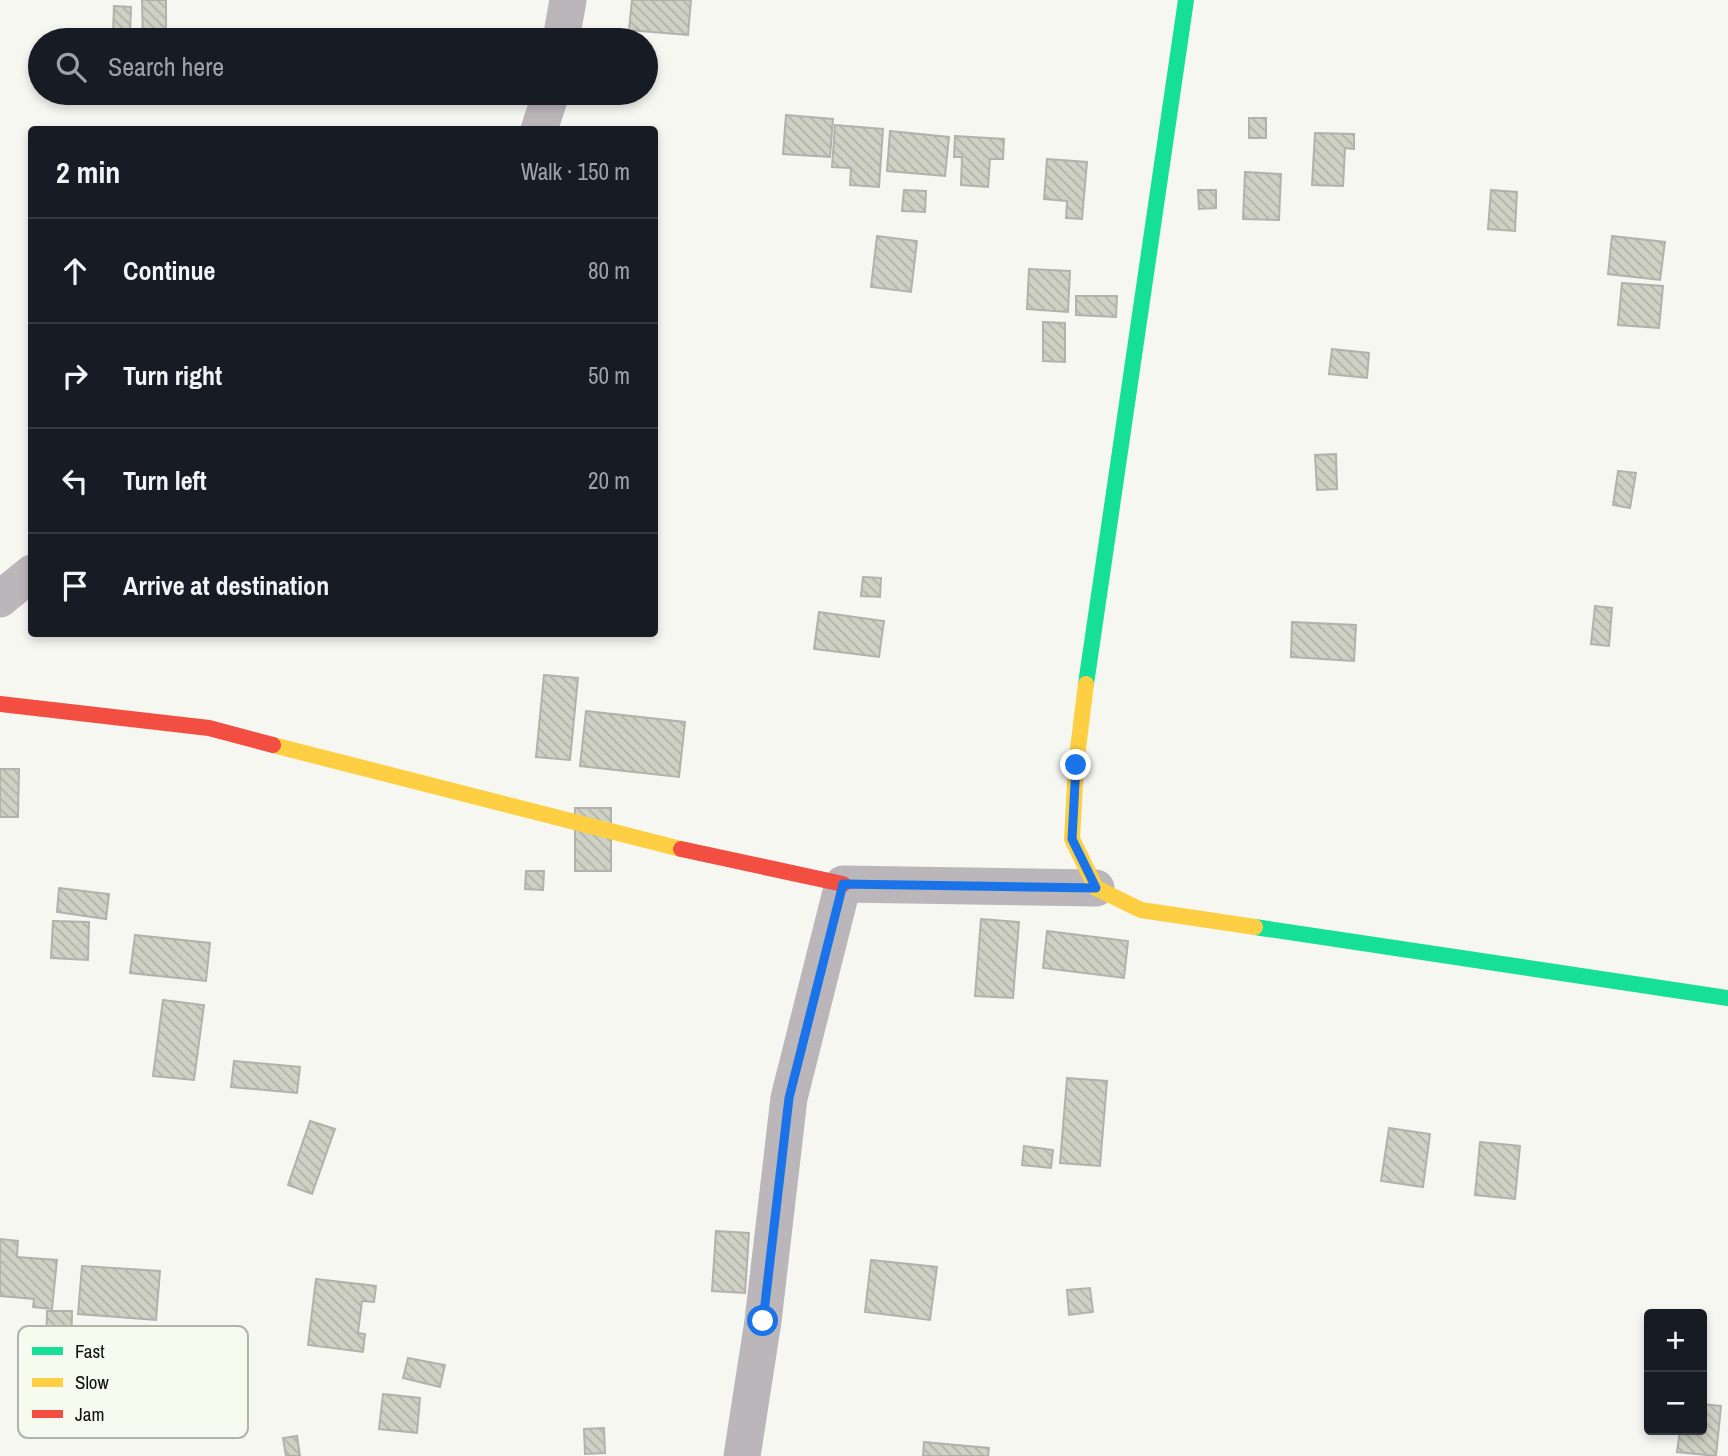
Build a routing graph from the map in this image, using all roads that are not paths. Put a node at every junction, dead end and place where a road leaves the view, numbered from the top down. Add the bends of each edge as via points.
1 (568, 0) edge
2 (1186, 0) edge
3 (563, 28) edge
4 (547, 105) edge
5 (540, 126) edge
6 (28, 576) edge
7 (0, 599) edge
8 (0, 704) edge
9 (843, 884) junction
10 (1096, 888) junction
11 (1728, 998) edge
12 (742, 1456) edge

1 - 3 street
2 - 10 street via 1076,765 1072,839
4 - 5 street
6 - 7 street
8 - 9 street via 209,727 635,839
9 - 10 street
9 - 12 street via 789,1098
10 - 11 street via 1141,911

